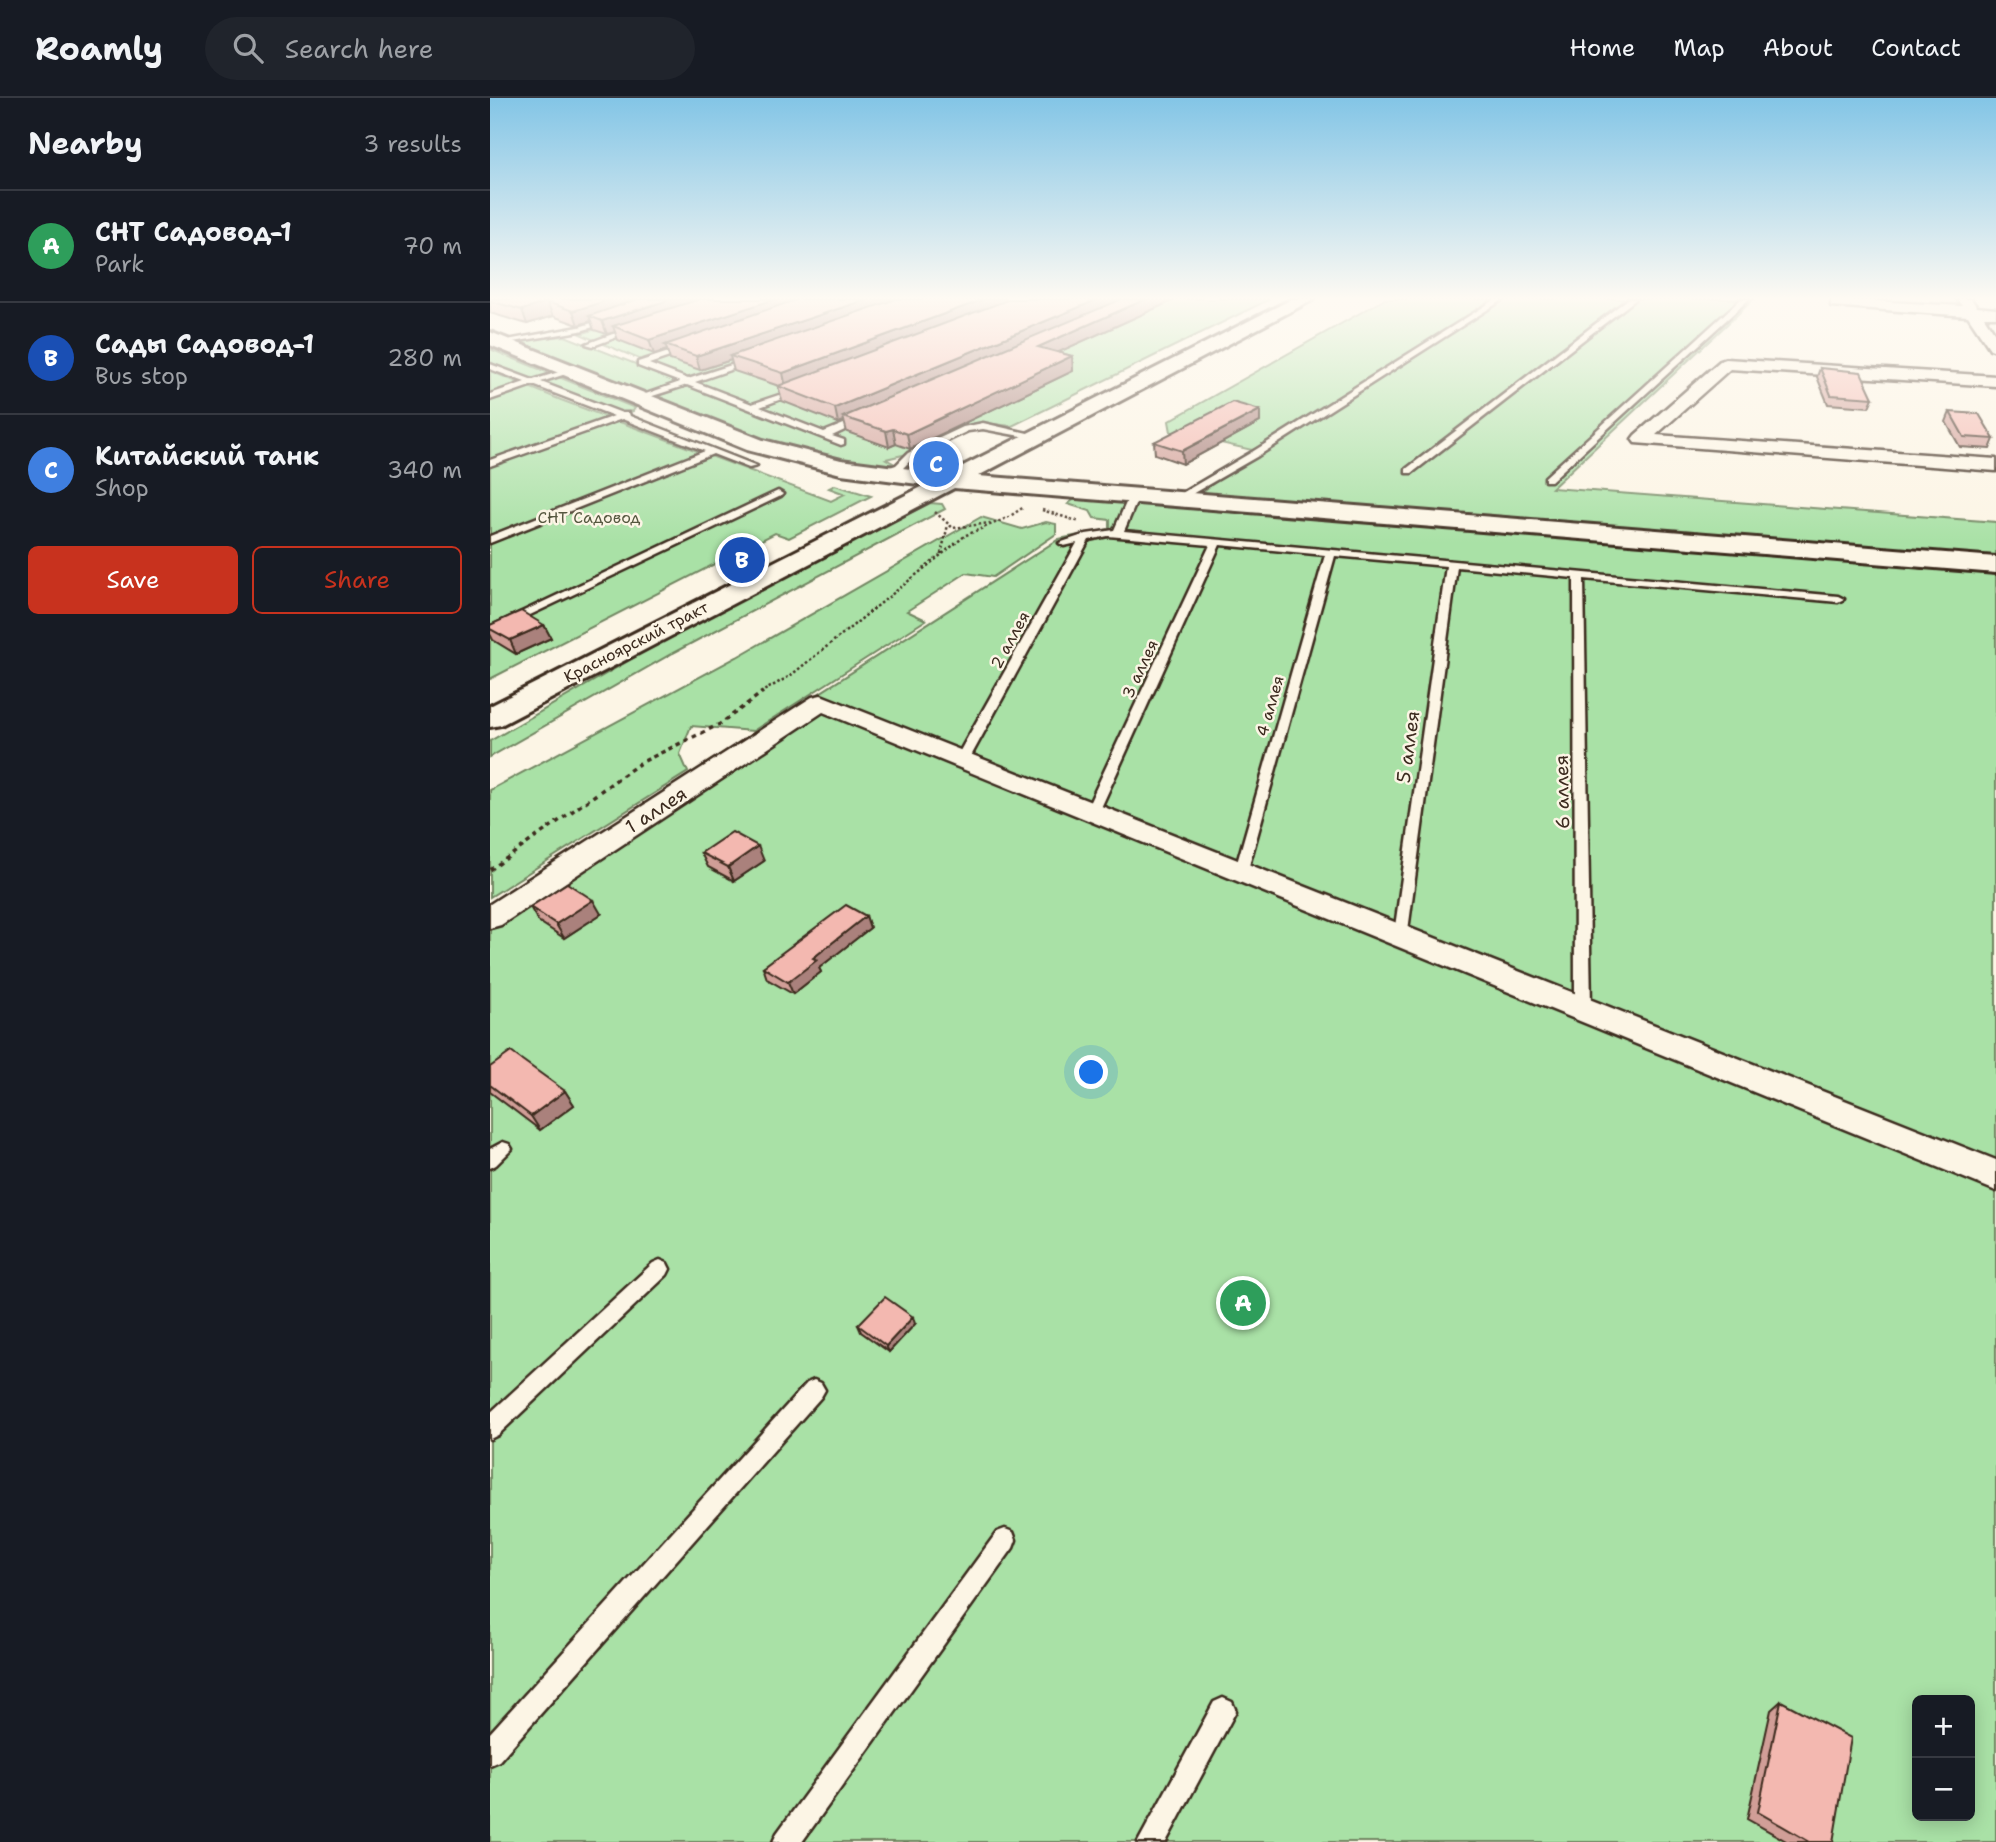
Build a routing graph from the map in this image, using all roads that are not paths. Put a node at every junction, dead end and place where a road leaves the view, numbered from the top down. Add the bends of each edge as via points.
1 (529, 380) edge
2 (538, 380) edge
3 (594, 380) edge
4 (684, 380) edge
5 (693, 380) edge
6 (1145, 380) edge
7 (1371, 380) edge
8 (1526, 380) edge
9 (1656, 380) edge
10 (1707, 380) edge
11 (533, 382) junction
12 (688, 382) junction
13 (804, 387) edge
14 (490, 397) edge
15 (647, 402) junction
16 (753, 407) junction
17 (877, 413) edge
18 (623, 416) junction
19 (826, 435) junction
20 (1036, 436) junction
21 (841, 442) dead end
22 (714, 451) junction
23 (490, 463) edge
24 (1996, 465) edge
25 (752, 466) dead end
26 (1409, 471) dead end
27 (878, 472) junction
28 (1548, 479) dead end
29 (949, 481) junction
30 (778, 494) dead end
31 (1134, 496) junction
32 (1175, 500) junction
33 (1118, 534) junction
34 (1086, 537) junction
35 (490, 540) edge
36 (1216, 542) junction
37 (1064, 543) dead end
38 (1331, 553) junction
39 (1452, 564) junction
40 (1996, 565) edge
41 (1579, 575) junction
42 (1838, 599) dead end
43 (490, 631) edge
44 (490, 718) edge
45 (963, 758) junction
46 (1093, 810) junction
47 (1242, 870) junction
48 (490, 918) edge
49 (1402, 934) junction
50 (1583, 1008) junction
51 (1996, 1176) edge
52 (660, 1269) dead end
53 (814, 1390) dead end
54 (490, 1428) edge
55 (1004, 1540) dead end
56 (1223, 1711) dead end
57 (490, 1752) edge
58 (786, 1842) edge
59 (1151, 1842) edge

1 - 11 lane
2 - 11 lane
3 - 15 main road
4 - 12 lane
5 - 12 lane
6 - 20 main road, Красноярский тракт
7 - 32 lane
8 - 26 lane
9 - 28 lane
10 - 24 street via 1641,439
11 - 14 lane
11 - 18 lane
12 - 15 lane
12 - 16 lane
13 - 16 lane
15 - 18 lane
15 - 27 main road via 755,445
16 - 19 lane
17 - 19 lane
18 - 22 lane
18 - 23 lane
19 - 21 lane
20 - 27 lane via 983,426 966,429 911,455 899,467
20 - 29 main road, Красноярский тракт
22 - 25 lane
22 - 35 lane
27 - 29 main road
29 - 31 main road
29 - 44 main road, Красноярский тракт
30 - 43 lane
31 - 32 main road
31 - 33 lane
32 - 40 main road
33 - 34 lane
33 - 36 lane
34 - 37 lane
34 - 45 lane, 2 аллея
36 - 38 lane
36 - 46 lane, 3 аллея
38 - 39 lane
38 - 47 lane, 4 аллея
39 - 41 lane
39 - 49 lane, 5 аллея
41 - 42 lane
41 - 50 lane, 6 аллея
45 - 46 street
45 - 48 street, 1 аллея via 821,702
46 - 47 street
47 - 49 street
49 - 50 street
50 - 51 street
52 - 54 lane
53 - 57 lane
55 - 58 lane
56 - 59 lane

